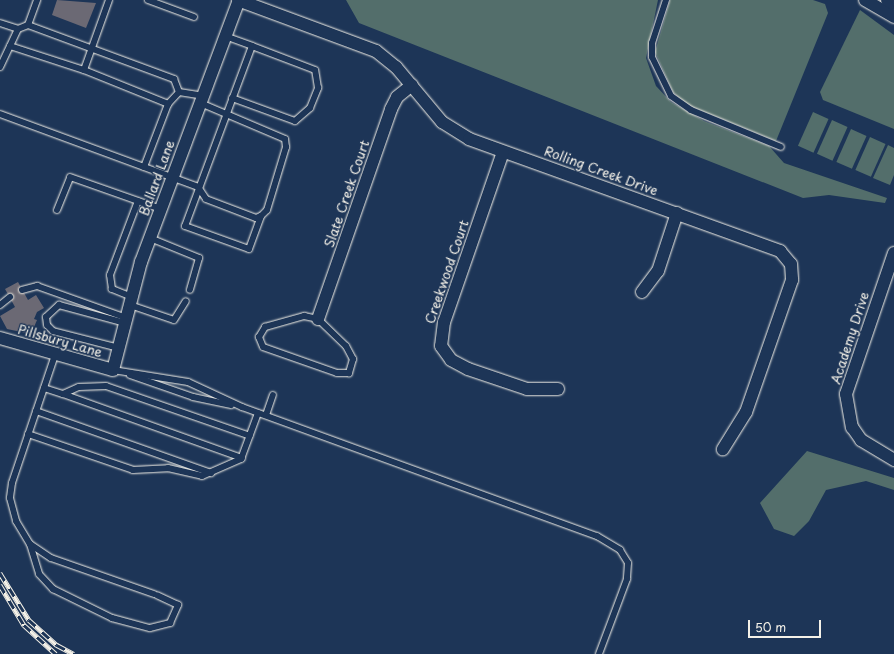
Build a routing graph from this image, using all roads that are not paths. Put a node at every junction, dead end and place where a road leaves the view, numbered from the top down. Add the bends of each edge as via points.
1 (37, 0) edge
2 (109, 0) edge
3 (148, 0) edge
4 (239, 0) edge
5 (666, 0) edge
6 (865, 0) edge
7 (887, 0) edge
8 (894, 4) edge
9 (194, 17) dead end
10 (894, 17) edge
11 (0, 23) edge
12 (28, 25) junction
13 (18, 30) junction
14 (226, 36) junction
15 (10, 46) junction
16 (252, 46) junction
17 (92, 49) junction
18 (0, 67) edge
19 (84, 70) junction
20 (412, 85) junction
21 (179, 92) junction
22 (232, 98) junction
23 (202, 100) junction
24 (168, 104) junction
25 (226, 113) junction
26 (0, 114) edge
27 (781, 147) dead end
28 (503, 152) junction
29 (144, 168) junction
30 (172, 178) junction
31 (198, 187) junction
32 (138, 201) junction
33 (161, 209) junction
34 (58, 210) dead end
35 (677, 213) junction
36 (261, 216) junction
37 (150, 238) junction
38 (894, 253) edge
39 (22, 290) dead end
40 (190, 290) dead end
41 (642, 292) dead end
42 (10, 297) dead end
43 (131, 301) junction
44 (186, 301) dead end
45 (0, 305) edge
46 (318, 319) junction
47 (126, 320) junction
48 (0, 338) edge
49 (119, 348) junction
50 (55, 354) junction
51 (113, 370) junction
52 (44, 388) junction
53 (558, 389) dead end
54 (63, 394) junction
55 (273, 395) dead end
56 (242, 407) junction
57 (36, 411) junction
58 (258, 413) junction
59 (266, 415) junction
60 (28, 434) junction
61 (250, 436) junction
62 (723, 450) dead end
63 (242, 458) junction
64 (894, 460) edge
65 (211, 473) junction
66 (30, 544) junction
67 (600, 654) edge

1 - 12 lane
2 - 17 lane
3 - 9 lane
4 - 14 street, Ballard Lane
4 - 20 street, Rolling Creek Drive via 376,51
5 - 27 lane via 652,43 652,57 671,96 691,110
6 - 10 street
7 - 8 street
11 - 13 lane
12 - 13 lane
12 - 17 lane
13 - 15 lane
14 - 16 lane
14 - 23 street, Ballard Lane
15 - 18 lane
15 - 19 lane
16 - 22 lane
16 - 22 lane via 315,70 318,88 310,108 295,121
17 - 19 lane
17 - 21 lane via 174,80
19 - 24 lane
20 - 28 street, Rolling Creek Drive via 451,130
20 - 46 street, Slate Creek Court via 397,97 392,109
21 - 23 lane
21 - 24 lane
22 - 25 lane
23 - 25 lane
23 - 30 street, Ballard Lane
24 - 29 lane
25 - 31 lane
25 - 36 lane via 285,139 286,147 267,210
26 - 29 lane
28 - 35 street, Rolling Creek Drive
28 - 53 street, Creekwood Court via 444,322 441,346 451,360 468,369 527,389
29 - 30 lane
30 - 31 lane
30 - 33 street, Ballard Lane
31 - 36 lane via 206,199 256,218
31 - 36 lane via 185,226 249,249
32 - 33 lane
32 - 34 lane via 70,177
32 - 43 lane via 110,275 112,289
33 - 37 street, Ballard Lane
35 - 41 street via 658,271
35 - 62 street, Rolling Creek Drive via 780,251 793,272 746,412
37 - 40 lane via 199,258
37 - 43 street, Ballard Lane
38 - 64 street, Academy Drive via 846,394 852,427 861,440
39 - 47 lane via 37,286
42 - 45 lane
43 - 44 lane via 174,320
43 - 47 street, Ballard Lane
46 - 46 lane via 351,353 352,366 345,375 269,350 260,341 265,327 304,316
47 - 49 street, Ballard Lane
47 - 49 lane via 59,305 46,317 47,325 53,331
48 - 50 street, Pillsbury Lane
49 - 51 street, Ballard Lane
50 - 51 street, Pillsbury Lane
50 - 52 lane
51 - 56 lane via 193,397
51 - 56 lane via 188,382
52 - 54 lane
52 - 57 lane
54 - 61 lane via 79,387 106,386
54 - 63 lane
55 - 59 lane
56 - 58 lane
57 - 60 lane
57 - 65 lane
58 - 59 lane
58 - 61 lane
59 - 67 lane via 597,536 620,550 628,563 627,579
60 - 65 lane via 126,468 159,467 202,476
60 - 66 lane via 10,498 16,522
61 - 63 lane
63 - 65 lane
66 - 66 lane via 66,564 178,605 170,623 150,628 112,618 53,588 39,574

